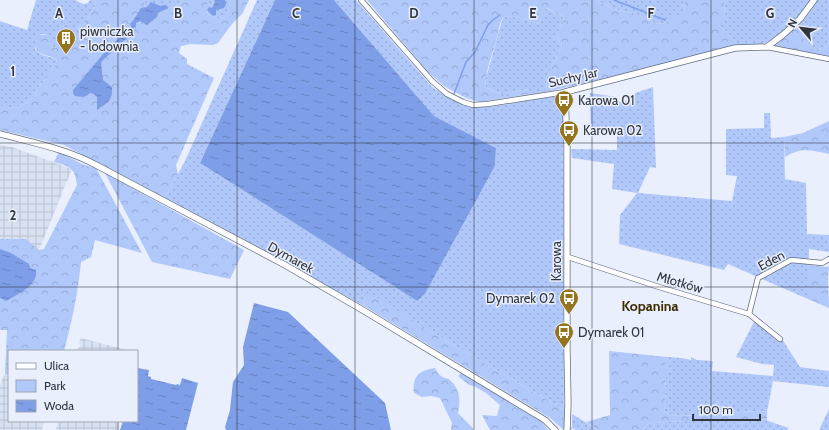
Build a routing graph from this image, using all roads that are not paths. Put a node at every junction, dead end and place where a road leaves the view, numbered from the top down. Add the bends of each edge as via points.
1 (361, 0) edge
2 (814, 0) edge
3 (766, 47) junction
4 (829, 59) edge
5 (565, 92) junction
6 (0, 134) edge
7 (568, 257) junction
8 (829, 259) edge
9 (749, 314) junction
10 (780, 339) dead end
11 (555, 430) edge
12 (566, 430) edge

1 - 5 street, Suchy Jar via 432,81 447,94 463,102 473,105 488,104
2 - 3 street via 800,20
3 - 4 street, Suchy Jar
3 - 5 street, Suchy Jar via 735,48
5 - 7 street, Karowa
6 - 11 street, Dymarek via 80,156 285,265 545,420
7 - 9 street, Młotków
7 - 12 street, Karowa
8 - 9 street, Eden via 822,263 791,260 758,278
9 - 10 street, Młotków

